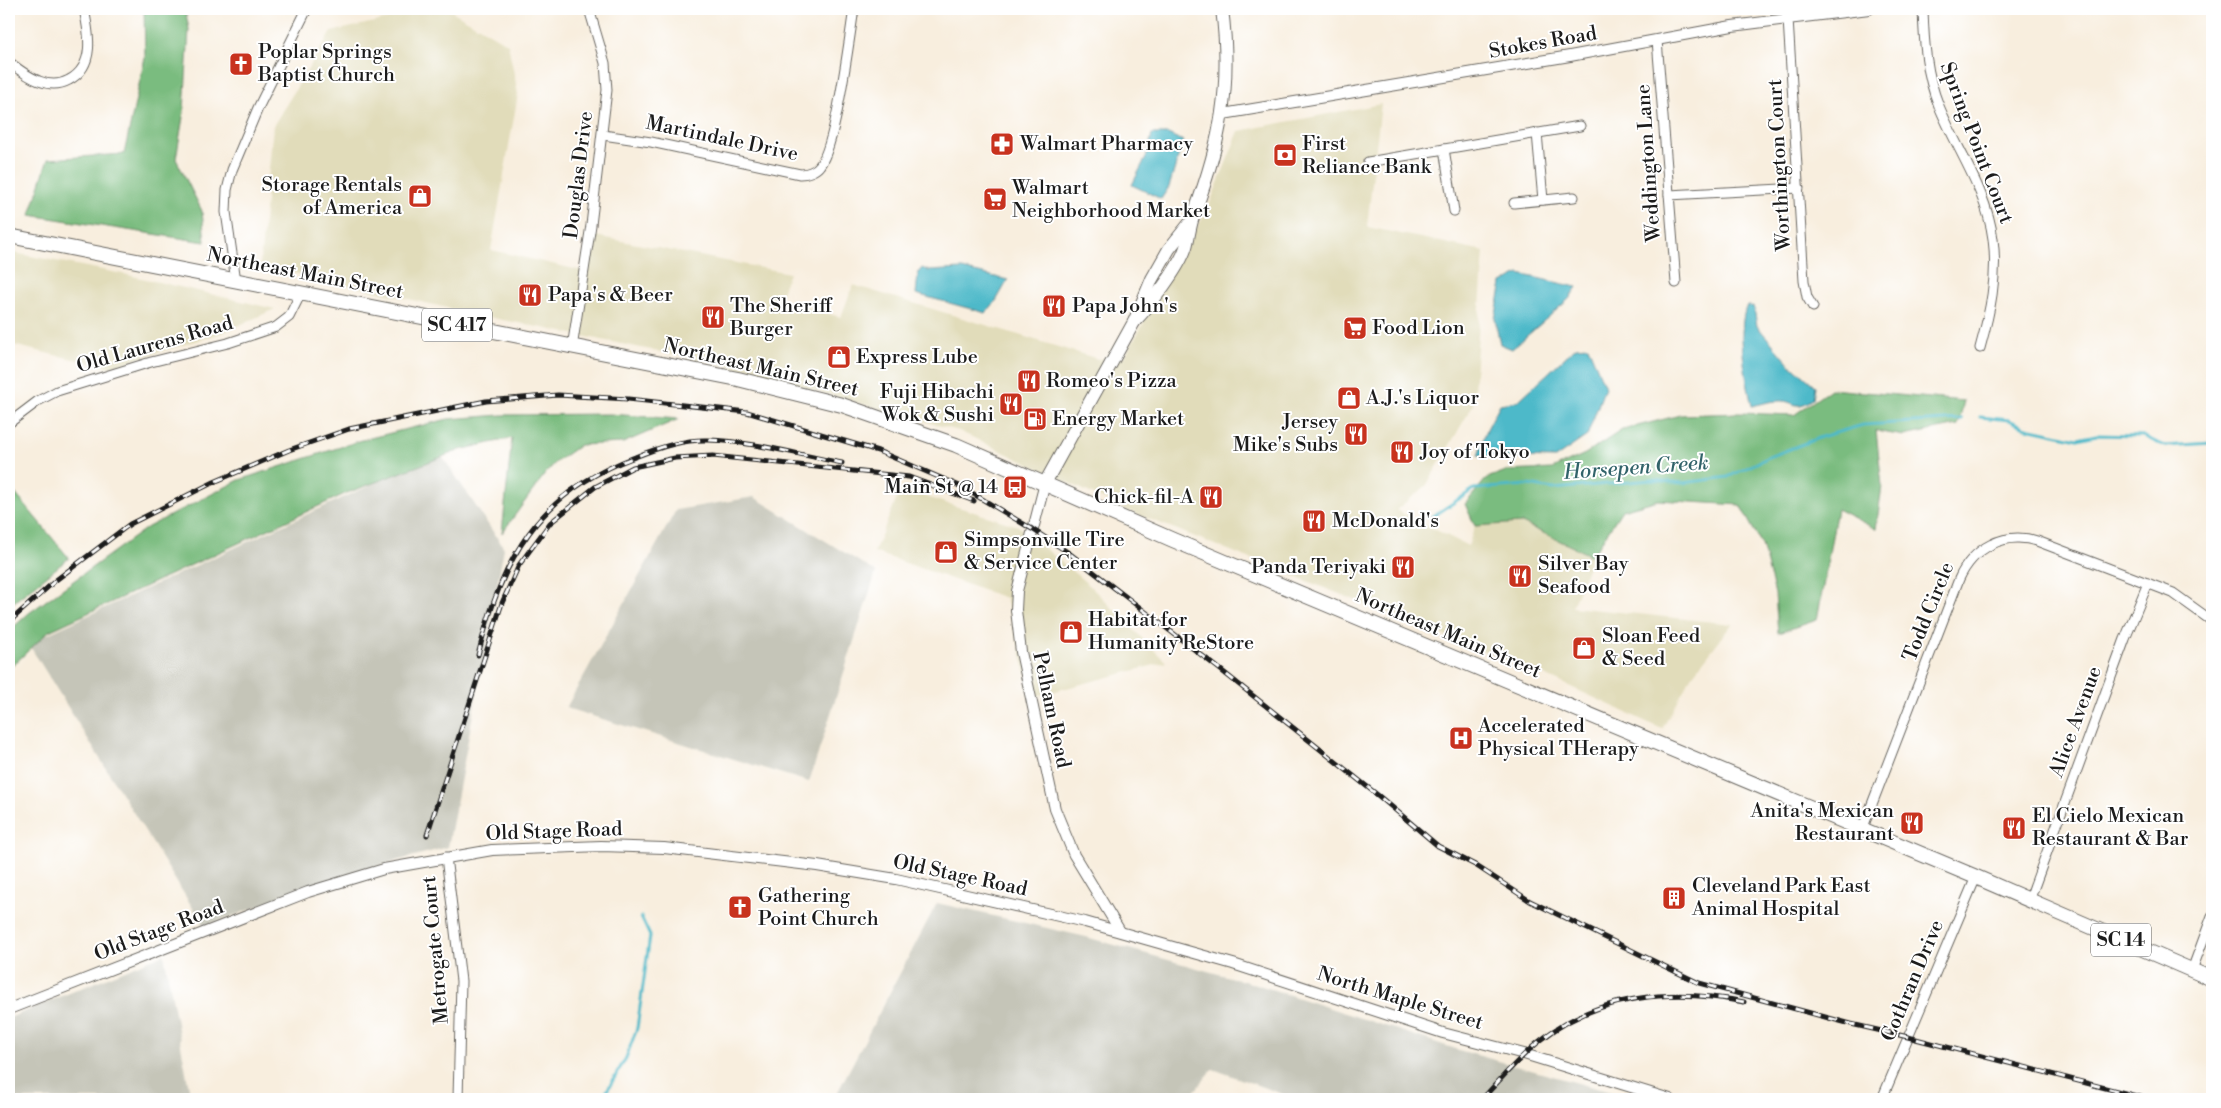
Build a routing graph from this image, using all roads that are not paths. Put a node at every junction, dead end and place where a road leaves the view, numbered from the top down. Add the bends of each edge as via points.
1 (84, 9) edge
2 (307, 9) edge
3 (589, 9) edge
4 (854, 9) edge
5 (1222, 9) edge
6 (1869, 9) edge
7 (1923, 9) edge
8 (1788, 19) junction
9 (1657, 40) junction
10 (9, 62) edge
11 (1224, 114) junction
12 (1580, 126) dead end
13 (1538, 133) junction
14 (603, 135) junction
15 (1444, 149) junction
16 (1368, 162) dead end
17 (1799, 188) junction
18 (1668, 195) junction
19 (1574, 197) dead end
20 (1544, 200) junction
21 (1514, 203) dead end
22 (1454, 211) dead end
23 (9, 236) edge
24 (236, 281) junction
25 (1676, 283) dead end
26 (301, 294) junction
27 (1813, 307) dead end
28 (572, 348) junction
29 (1980, 348) dead end
30 (9, 423) edge
31 (1045, 482) junction
32 (2148, 584) junction
33 (2212, 621) edge
34 (1862, 830) junction
35 (446, 857) junction
36 (1976, 877) junction
37 (2029, 901) junction
38 (2212, 916) edge
39 (1120, 931) junction
40 (2192, 970) junction
41 (2212, 979) edge
42 (9, 1009) edge
43 (458, 1099) edge
44 (1670, 1099) edge
45 (1882, 1099) edge

1 - 10 street via 88,51 84,66 75,76 65,82 48,83 27,75
2 - 24 street via 258,108 232,170 226,212
3 - 14 street, Douglas Drive via 607,77
4 - 14 street, Martindale Drive via 830,143 821,165 813,171 800,174
5 - 11 main road via 1226,60
6 - 8 street, Stokes Road
7 - 29 street, Spring Point Court via 1932,87 1980,193 1993,238 1994,285
8 - 9 street, Stokes Road
8 - 17 street, Worthington Court
9 - 11 street, Stokes Road
9 - 18 street, Weddington Lane
11 - 31 main road via 1185,249 1156,298 1134,322
12 - 13 street
13 - 15 street
13 - 20 street
14 - 28 street, Douglas Drive
15 - 16 street
15 - 22 street
17 - 18 street
17 - 27 street, Worthington Court via 1804,281
18 - 25 street, Weddington Lane
19 - 20 street
20 - 21 street
23 - 24 main road, Northeast Main Street / SC 417
24 - 26 main road, Northeast Main Street / SC 417
26 - 28 main road, Northeast Main Street / SC 417
26 - 30 street, Old Laurens Road via 289,318 276,326 228,343 57,391
28 - 31 main road, Northeast Main Street / SC 417 via 729,378 842,405 956,445
31 - 34 main road, Northeast Main Street / SC 14 via 1173,540
31 - 39 street, Pelham Road via 1017,586 1021,652 1055,809 1074,856
32 - 33 street, Todd Circle via 2183,599
32 - 34 street, Todd Circle via 2029,538 2002,540 1977,553 1959,579
32 - 37 street, Alice Avenue
34 - 36 main road, Northeast Main Street / SC 14
35 - 39 street, Old Stage Road via 492,850 601,846 734,855 896,879
35 - 42 street, Old Stage Road via 384,869 308,892
35 - 43 street, Metrogate Court via 461,981
36 - 37 main road, Northeast Main Street / SC 14
36 - 45 street, Cothran Drive
37 - 40 main road, Northeast Main Street / SC 14
38 - 40 street
39 - 44 street, North Maple Street via 1233,964 1443,1033
40 - 41 main road, Northeast Main Street / SC 14

